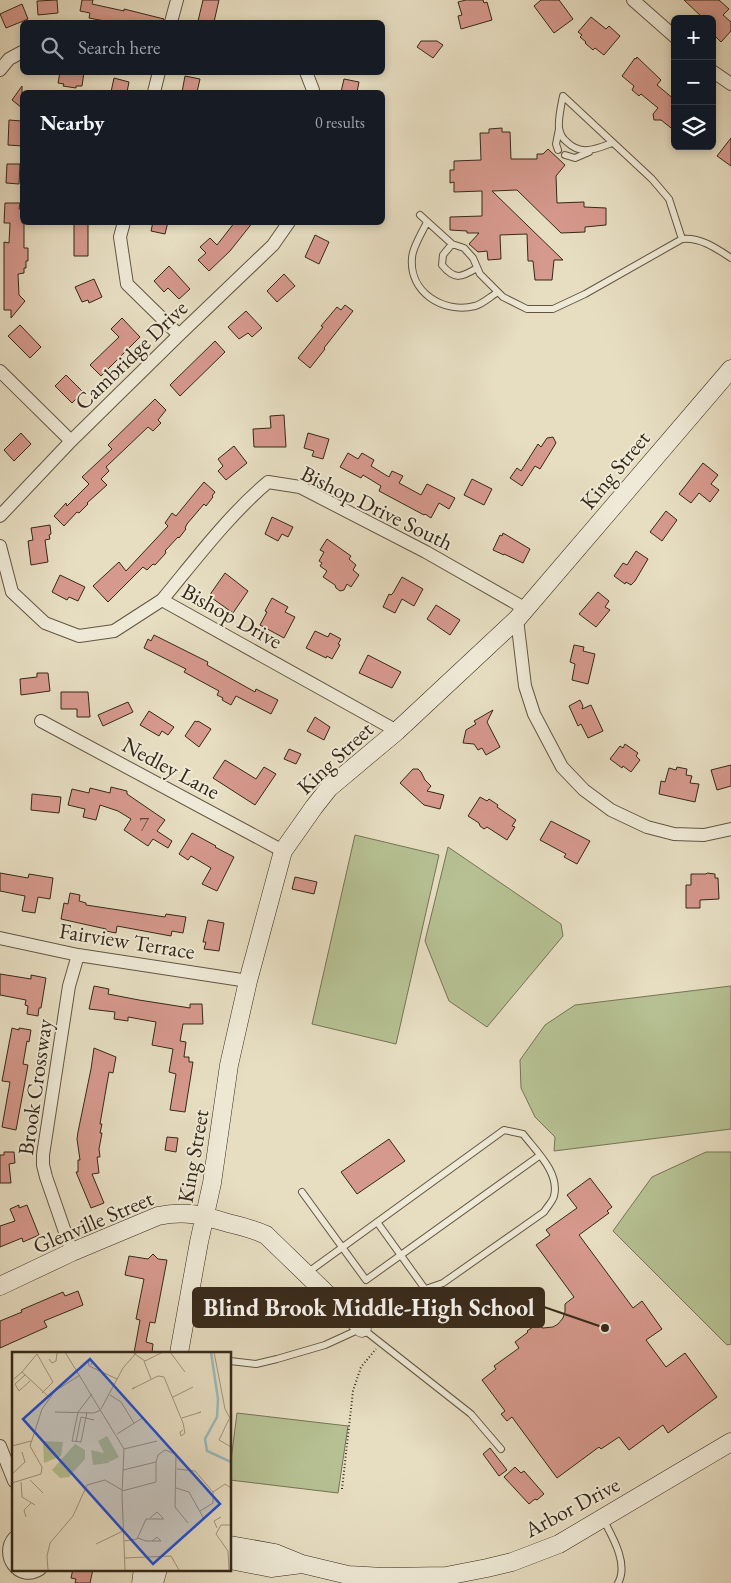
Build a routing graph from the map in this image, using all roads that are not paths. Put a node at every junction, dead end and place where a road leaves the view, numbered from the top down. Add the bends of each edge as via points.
1 (177, 0) edge
2 (633, 0) edge
3 (172, 20) edge
4 (671, 33) edge
5 (20, 53) edge
6 (0, 70) edge
7 (716, 74) edge
8 (158, 75) edge
9 (307, 75) edge
10 (731, 84) edge
11 (154, 90) edge
12 (313, 90) edge
13 (559, 128) junction
14 (612, 143) junction
15 (558, 150) dead end
16 (591, 150) junction
17 (565, 155) dead end
18 (420, 215) dead end
19 (427, 222) junction
20 (123, 225) edge
21 (287, 225) edge
22 (682, 238) junction
23 (452, 244) junction
24 (731, 258) edge
25 (477, 268) junction
26 (498, 292) junction
27 (179, 335) junction
28 (731, 369) edge
29 (0, 371) edge
30 (71, 441) junction
31 (0, 516) edge
32 (0, 546) edge
33 (162, 600) junction
34 (522, 614) junction
35 (40, 721) dead end
36 (397, 731) junction
37 (731, 829) edge
38 (283, 851) junction
39 (0, 938) edge
40 (78, 955) junction
41 (248, 981) junction
42 (539, 1156) junction
43 (302, 1192) dead end
44 (206, 1216) junction
45 (377, 1222) junction
46 (342, 1248) junction
47 (72, 1252) junction
48 (401, 1255) junction
49 (306, 1274) junction
50 (0, 1286) edge
51 (426, 1289) junction
52 (362, 1328) junction
53 (180, 1352) edge
54 (231, 1361) edge
55 (731, 1442) edge
56 (0, 1446) edge
57 (501, 1449) dead end
58 (12, 1476) edge
59 (603, 1519) junction
60 (12, 1540) edge
61 (231, 1545) edge
62 (231, 1560) edge
63 (302, 1564) junction
64 (39, 1570) edge
65 (143, 1570) edge
66 (158, 1570) edge
67 (457, 1579) edge
68 (141, 1583) edge
69 (154, 1583) edge
70 (618, 1583) edge

1 - 3 street
2 - 4 street
5 - 6 street via 9,58
7 - 10 street
8 - 11 street
9 - 12 street
13 - 14 lane via 563,96
13 - 15 lane
13 - 16 lane via 574,148
14 - 16 lane
14 - 22 lane via 669,199
16 - 17 lane via 575,158
18 - 19 lane
19 - 23 lane
19 - 26 lane via 412,256 414,278 425,294 442,304 461,309 478,306
20 - 27 street via 120,237 127,284
21 - 27 street, Cambridge Drive via 273,245
22 - 24 lane via 693,238
22 - 26 lane via 553,309 527,309
23 - 25 lane via 464,248
23 - 25 lane via 443,255 442,266 448,272 464,276
25 - 26 lane
27 - 30 street, Cambridge Drive
28 - 34 main road, King Street
29 - 30 street
30 - 31 street, Cambridge Drive
32 - 33 street, Bishop Drive via 12,592 45,623 79,636 114,632
33 - 34 street, Bishop Drive South via 230,519 268,482 300,487 426,552
33 - 36 street, Bishop Drive
34 - 36 main road, King Street
34 - 37 street via 525,686 534,714 562,767 584,790 611,810 647,827 674,834 704,835
35 - 38 street, Nedley Lane
36 - 38 main road, King Street via 329,788
38 - 41 main road, King Street
39 - 40 street, Fairview Terrace
40 - 41 street, Fairview Terrace
40 - 47 street, Brook Crossway via 69,986 43,1155 46,1177
41 - 44 main road, King Street via 230,1065
42 - 45 lane via 523,1134 504,1130
42 - 48 lane
42 - 51 lane via 555,1183 554,1197 544,1212 443,1283
43 - 46 lane
44 - 47 main road, Glenville Street via 172,1213 158,1216
44 - 49 main road, Glenville Street via 266,1235
44 - 53 main road, King Street
45 - 46 lane
45 - 48 lane
46 - 48 lane via 366,1280
46 - 49 lane
47 - 50 main road, Glenville Street
48 - 51 lane
49 - 52 main road, Glenville Street
51 - 52 lane
52 - 54 lane via 326,1345 278,1359 256,1364
52 - 57 lane via 471,1414
55 - 59 main road, Arbor Drive
56 - 58 street
59 - 67 main road, Arbor Drive via 559,1544
59 - 70 lane via 620,1553 621,1578
60 - 64 street via 5,1545 1,1558 8,1575 20,1580 28,1579
61 - 63 main road, Arbor Drive via 275,1553
62 - 63 main road, Arbor Drive via 271,1568
63 - 67 main road, Arbor Drive via 348,1575 446,1576
65 - 68 main road
66 - 69 main road

